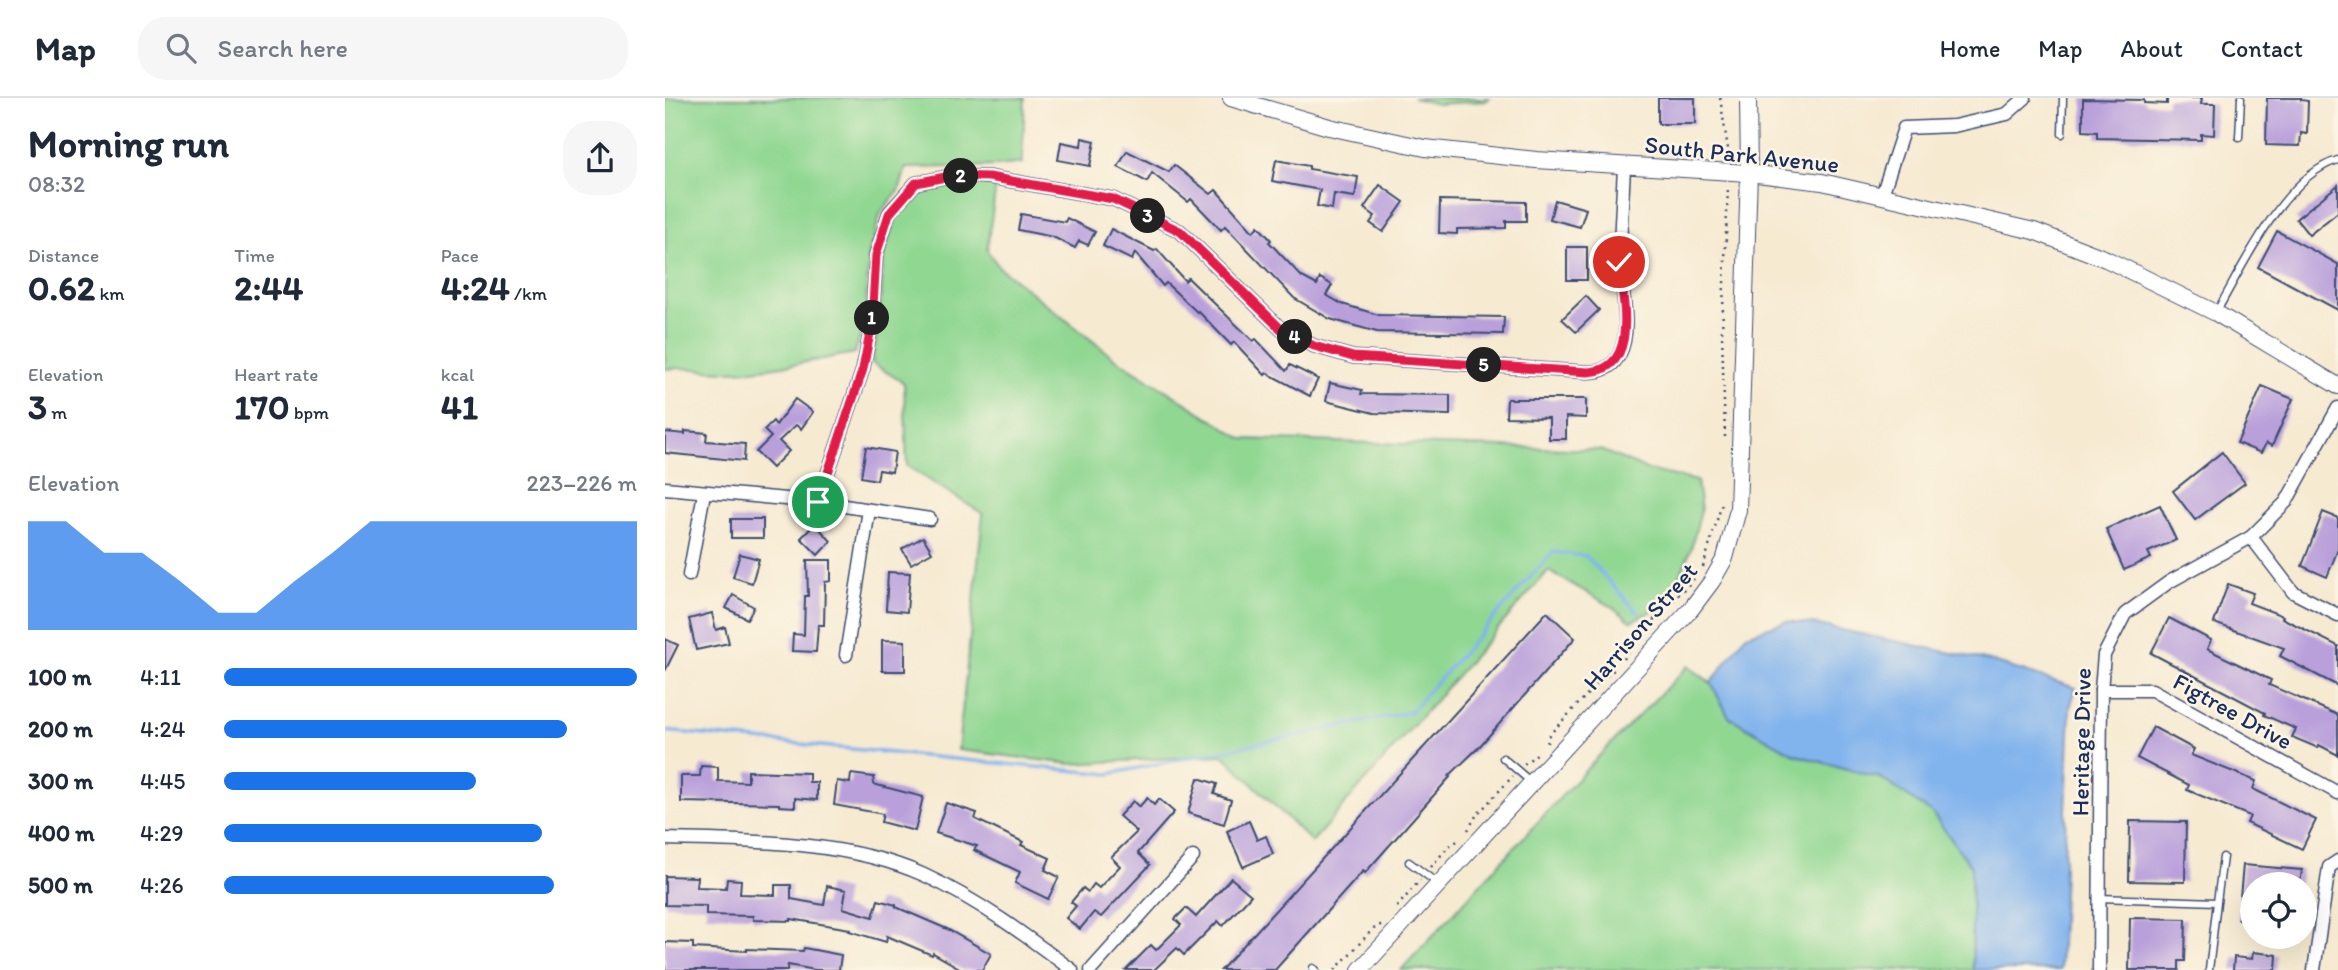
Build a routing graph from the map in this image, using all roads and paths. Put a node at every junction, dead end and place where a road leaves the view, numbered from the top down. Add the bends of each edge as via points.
1 (1231, 98) edge
2 (1720, 98) edge
3 (1748, 98) edge
4 (2025, 98) edge
5 (2063, 98) edge
6 (2241, 98) edge
7 (1249, 100) edge
8 (1266, 103) edge
9 (2062, 134) dead end
10 (2239, 137) dead end
11 (1729, 155) dead end
12 (2338, 160) edge
13 (1624, 165) junction
14 (1749, 173) junction
15 (1728, 188) dead end
16 (1882, 195) junction
17 (2216, 313) junction
18 (2338, 386) edge
19 (2338, 408) edge
20 (1725, 440) dead end
21 (665, 488) edge
22 (1723, 489) dead end
23 (704, 493) junction
24 (818, 502) junction
25 (869, 510) junction
26 (930, 519) dead end
27 (2251, 537) junction
28 (689, 575) dead end
29 (2338, 615) edge
30 (846, 655) dead end
31 (2101, 690) junction
32 (1503, 758) dead end
33 (1518, 771) junction
34 (1532, 782) junction
35 (2338, 793) edge
36 (665, 839) edge
37 (1193, 857) dead end
38 (2223, 857) dead end
39 (2338, 861) edge
40 (1409, 862) dead end
41 (1432, 879) junction
42 (2099, 898) junction
43 (2217, 902) junction
44 (1394, 912) dead end
45 (1388, 921) dead end
46 (1072, 970) edge
47 (1091, 970) edge
48 (1335, 970) edge
49 (1360, 970) edge
50 (2099, 970) edge
51 (2209, 970) edge
52 (2314, 970) edge

1 - 7 street, South Park Avenue
2 - 11 path
3 - 14 street, Harrison Street
4 - 16 street via 2007,114 1954,126 1904,128
5 - 9 lane
6 - 10 lane
7 - 8 street, South Park Avenue
8 - 13 street, South Park Avenue via 1329,127 1425,148
12 - 17 lane via 2308,176 2265,227
13 - 14 street, South Park Avenue
13 - 24 street via 1619,262 1623,345 1612,364 1588,372 1353,357 1314,346 1282,330 1180,231 1113,199 989,177 950,176 916,183 889,214 876,255 872,323 863,369
14 - 16 street, South Park Avenue
14 - 34 street, Harrison Street via 1738,510 1725,558 1691,609
15 - 20 path via 1722,332
16 - 17 street, South Park Avenue via 2034,231 2106,259
17 - 18 street, South Park Avenue
19 - 27 street, Heritage Drive via 2286,502
21 - 23 street
22 - 33 path via 1702,571 1636,638 1622,664 1549,735 1546,748
23 - 24 street
23 - 28 street
24 - 25 street
25 - 26 street
25 - 30 street
27 - 29 street via 2293,592
27 - 31 street, Heritage Drive via 2169,582 2125,614 2104,656
31 - 35 street, Figtree Drive via 2152,690
31 - 42 street, Heritage Drive
32 - 33 lane
33 - 34 lane
33 - 41 path via 1464,836 1448,847
34 - 41 street, Harrison Street
36 - 46 street via 760,842 896,864 971,899
37 - 47 street
38 - 43 lane
39 - 52 street via 2329,867
40 - 41 lane
41 - 44 path
41 - 49 street, Harrison Street
42 - 43 lane
42 - 50 street, Heritage Drive
43 - 51 lane
45 - 48 path via 1372,930

